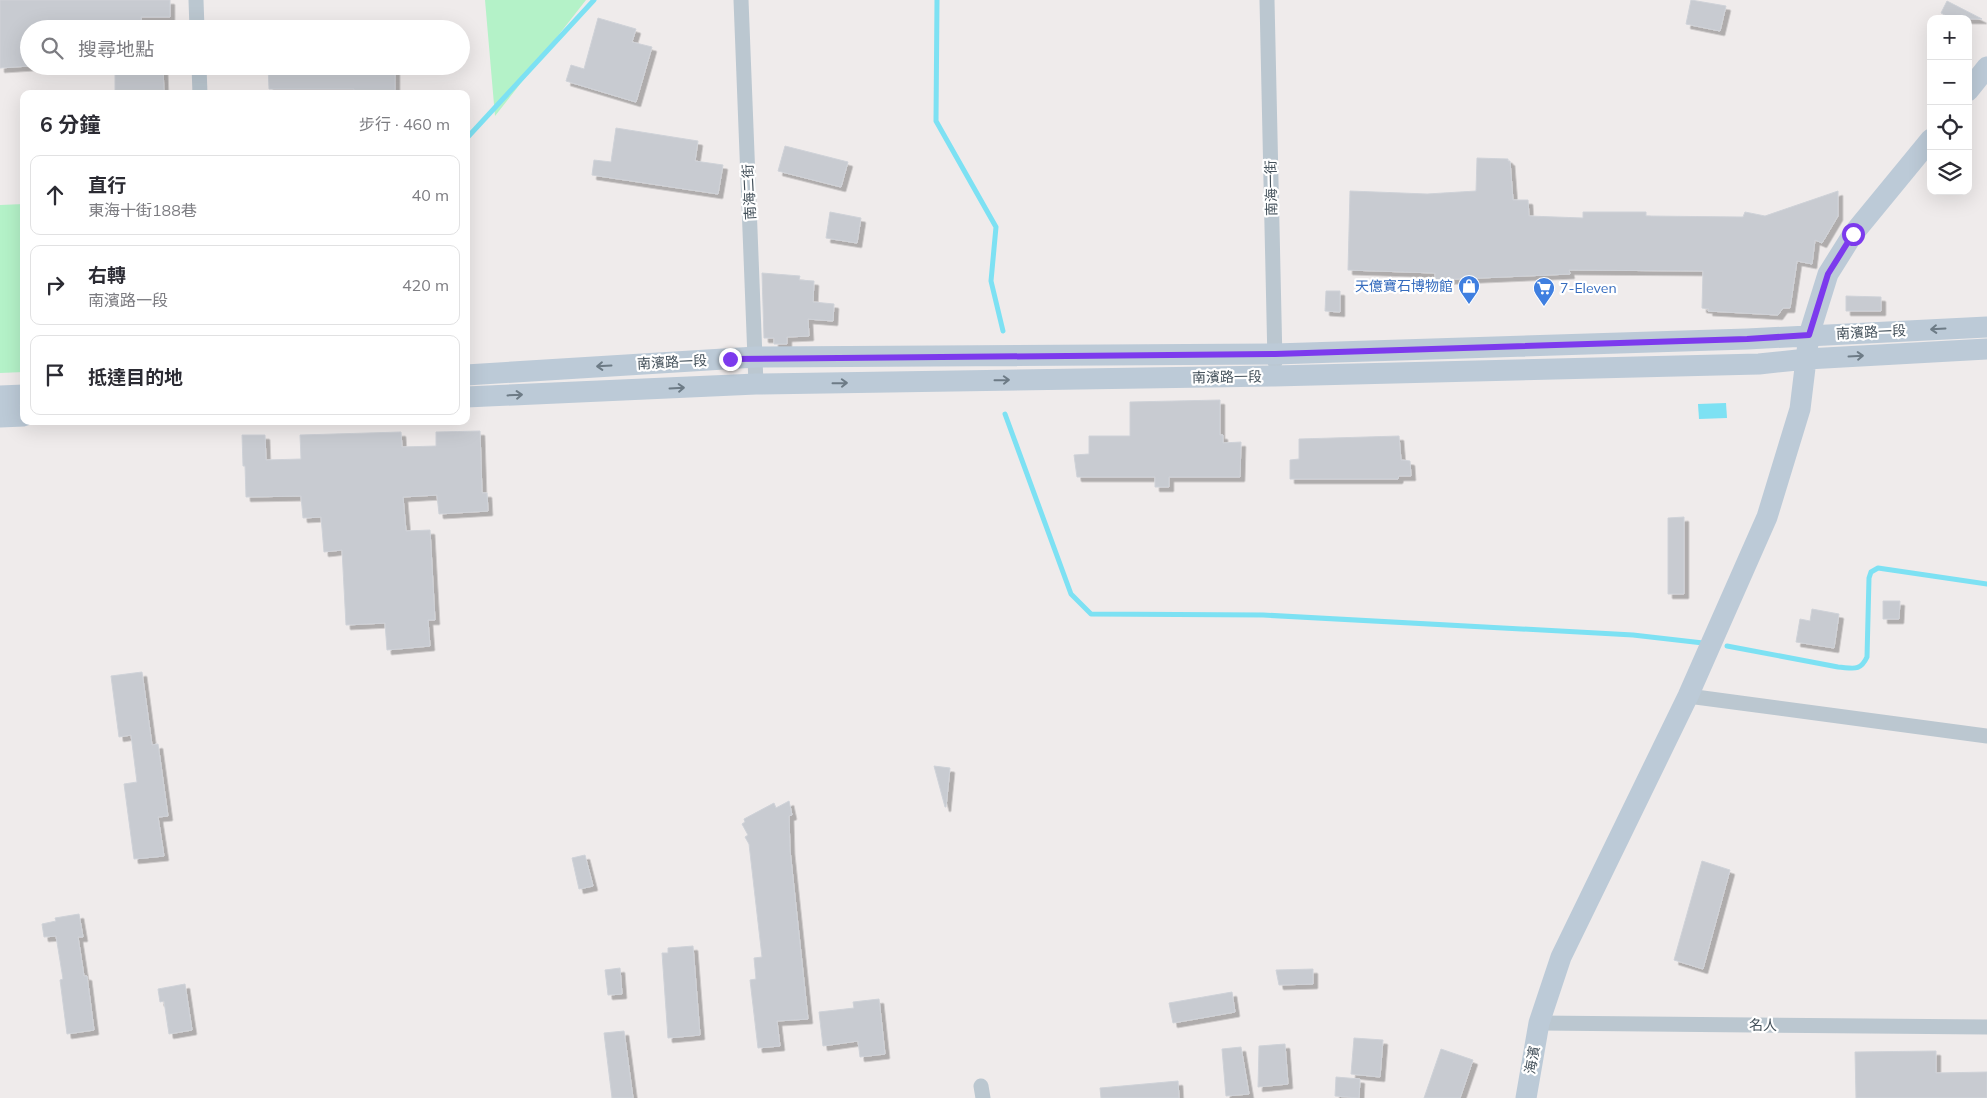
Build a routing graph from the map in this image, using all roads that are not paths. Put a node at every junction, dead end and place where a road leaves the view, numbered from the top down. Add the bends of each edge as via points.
1 (196, 0) edge
2 (741, 0) edge
3 (1267, 0) edge
4 (197, 20) edge
5 (1987, 66) edge
6 (199, 75) edge
7 (1972, 85) edge
8 (200, 90) edge
9 (1927, 144) edge
10 (1987, 327) edge
11 (1809, 335) junction
12 (1987, 349) edge
13 (1275, 354) junction
14 (756, 357) junction
15 (1807, 358) junction
16 (470, 375) edge
17 (1274, 376) junction
18 (756, 384) junction
19 (0, 396) edge
20 (20, 396) edge
21 (470, 397) edge
22 (20, 416) edge
23 (0, 417) edge
24 (1688, 696) junction
25 (1987, 736) edge
26 (1539, 1023) junction
27 (1987, 1027) edge
28 (1526, 1098) edge

1 - 4 street
2 - 14 street, 南海二街
3 - 13 street, 南海一街
5 - 7 main road
6 - 8 street
9 - 11 main road, 海濱 via 1853,234 1828,274
10 -> 11 main road, 南濱路一段
11 - 13 main road, 南濱路一段
11 - 15 main road, 海濱
15 -> 12 main road, 南濱路一段
13 - 14 main road, 南濱路一段
13 - 17 street, 南海一街
14 -> 16 main road, 南濱路一段
14 - 18 street, 南海二街
15 - 17 main road, 南濱路一段 via 1749,364
15 - 24 main road, 海濱 via 1800,409 1767,517
18 -> 17 main road, 南濱路一段
21 -> 18 main road, 南濱路一段
19 - 20 main road
22 - 23 main road
24 - 25 street
24 - 26 main road, 海濱 via 1562,957
26 - 27 street, 名人
26 - 28 main road, 海濱

